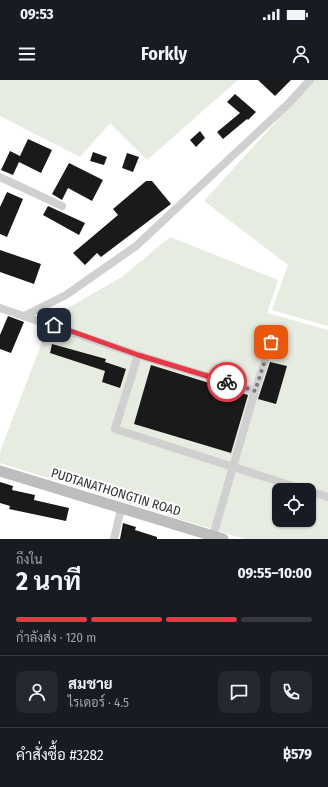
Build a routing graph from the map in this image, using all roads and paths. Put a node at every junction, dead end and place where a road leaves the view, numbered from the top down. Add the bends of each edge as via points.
1 (310, 80) edge
2 (0, 177) edge
3 (62, 206) dead end
4 (0, 308) edge
5 (24, 316) junction
6 (275, 330) dead end
7 (138, 355) junction
8 (255, 391) junction
9 (234, 466) junction
10 (0, 471) edge
11 (284, 483) edge
12 (316, 494) edge
13 (328, 498) edge
14 (121, 509) junction
15 (218, 537) edge
16 (114, 539) edge

1 - 5 street via 288,104 136,246 66,295
2 - 3 street
4 - 5 street
5 - 7 street
6 - 8 street
7 - 8 street
7 - 9 street via 115,429
8 - 9 street
9 - 11 street
9 - 15 street
10 - 14 street, PUDTANATHONGTIN ROAD
12 - 13 street
14 - 15 street, PUDTANATHONGTIN ROAD
14 - 16 street

